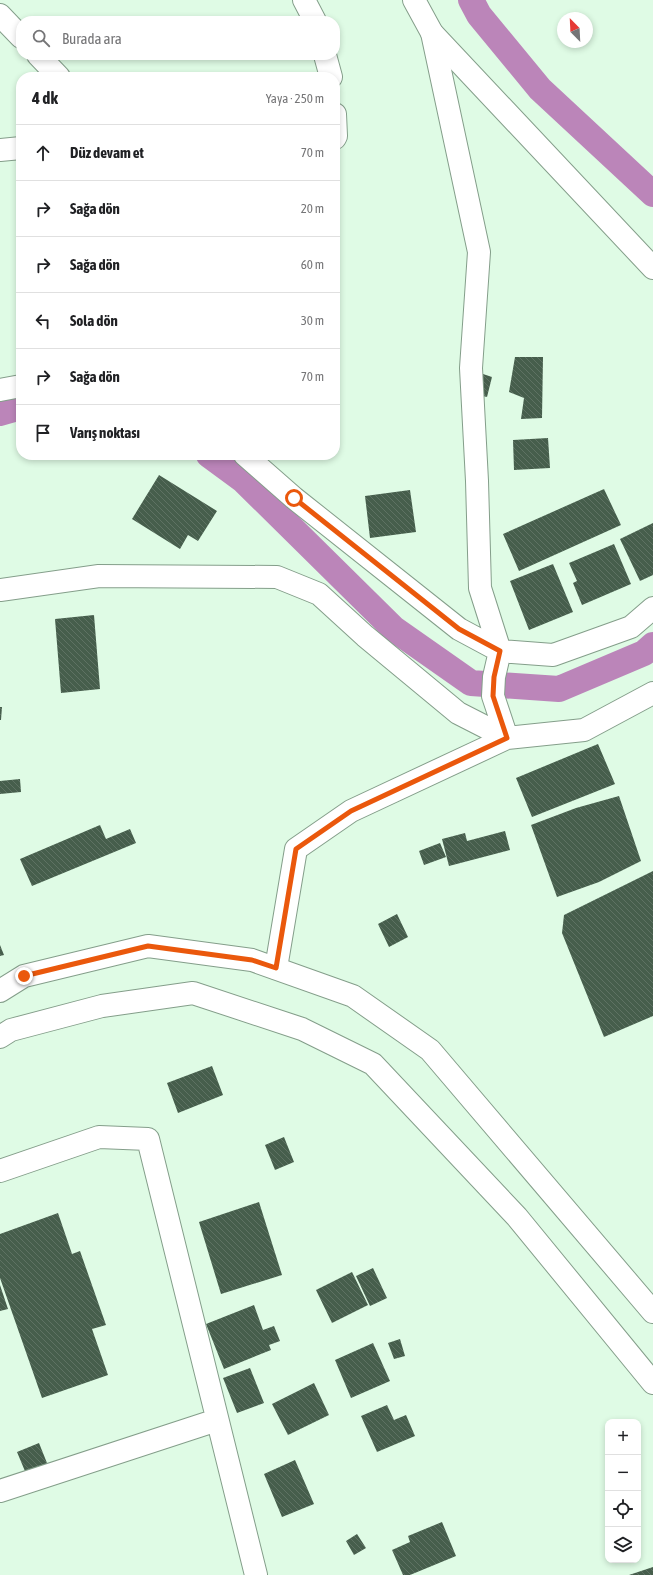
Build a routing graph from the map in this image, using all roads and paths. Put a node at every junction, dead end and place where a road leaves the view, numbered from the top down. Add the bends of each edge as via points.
1 (304, 0) edge
2 (414, 0) edge
3 (0, 15) edge
4 (312, 16) edge
5 (16, 32) edge
6 (432, 33) junction
7 (43, 60) edge
8 (326, 60) edge
9 (54, 72) edge
10 (330, 72) edge
11 (16, 148) edge
12 (0, 150) edge
13 (653, 268) edge
14 (16, 387) edge
15 (0, 390) edge
16 (251, 460) edge
17 (0, 590) edge
18 (653, 608) edge
19 (500, 651) junction
20 (653, 693) edge
21 (507, 738) junction
22 (276, 968) junction
23 (0, 991) edge
24 (0, 1037) edge
25 (0, 1171) edge
26 (653, 1312) edge
27 (653, 1383) edge
28 (217, 1420) junction
29 (0, 1491) edge
30 (256, 1575) edge

1 - 4 street
2 - 6 street
3 - 5 street
6 - 13 street
6 - 19 street via 479,252 471,368 480,588
7 - 9 street
8 - 10 street
11 - 12 street
14 - 15 street
16 - 19 street via 294,498 459,629
17 - 21 street via 99,576 277,577 319,594 458,713
18 - 19 street via 631,627 552,655
19 - 21 street via 493,687
20 - 21 street via 584,730
21 - 22 street via 351,811 296,849
22 - 23 street via 252,960 148,946 24,976
22 - 26 street via 353,996 430,1050
24 - 27 street via 11,1030 102,1006 193,993 302,1029 373,1064 517,1217
25 - 28 street via 99,1138 148,1139
28 - 29 street
28 - 30 street

